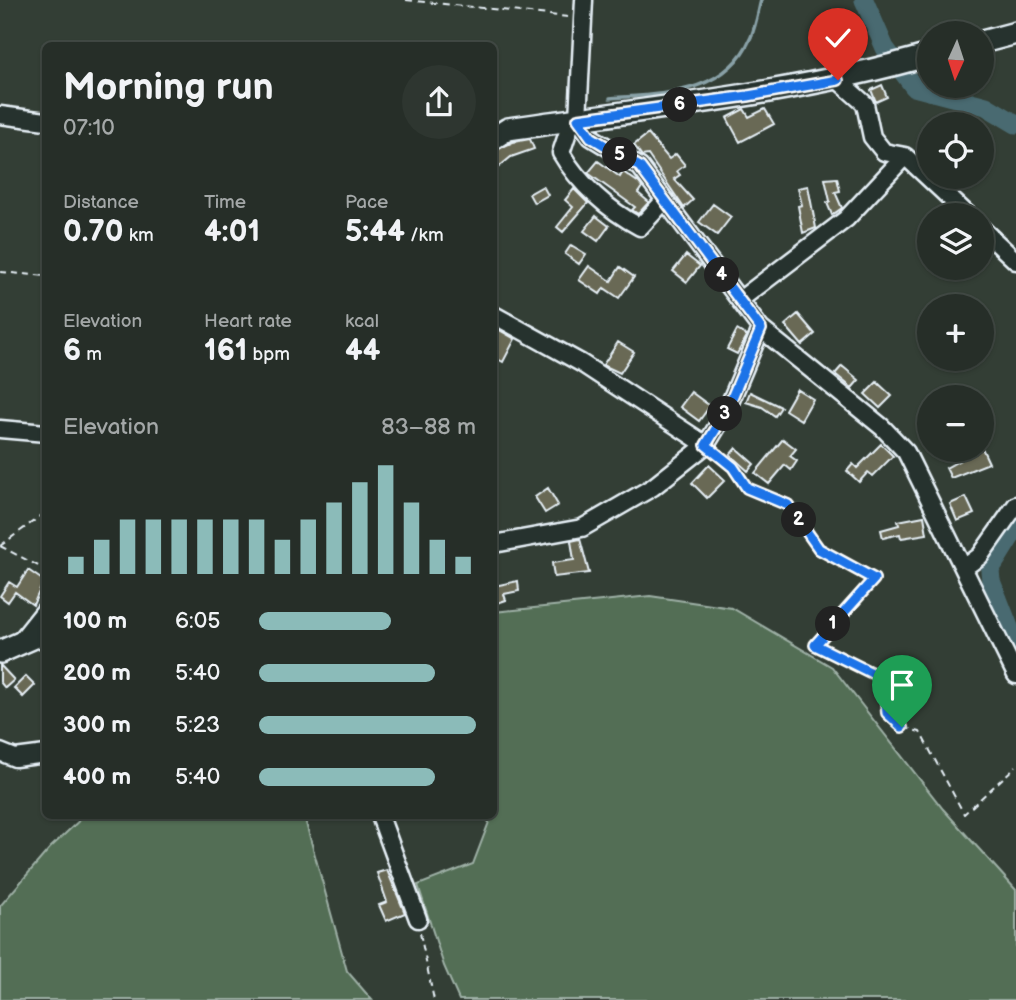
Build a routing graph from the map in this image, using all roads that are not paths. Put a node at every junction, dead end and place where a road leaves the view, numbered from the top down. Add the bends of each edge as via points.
1 (584, 0) edge
2 (1016, 33) edge
3 (994, 39) edge
4 (917, 59) edge
5 (838, 80) junction
6 (0, 115) edge
7 (575, 119) junction
8 (42, 120) edge
9 (497, 136) edge
10 (905, 156) junction
11 (666, 200) junction
12 (955, 203) edge
13 (994, 240) edge
14 (1016, 261) edge
15 (741, 299) junction
16 (497, 317) edge
17 (761, 329) junction
18 (0, 429) edge
19 (42, 433) edge
20 (706, 445) junction
21 (1016, 505) edge
22 (497, 543) edge
23 (964, 568) junction
24 (42, 613) edge
25 (42, 634) edge
26 (9, 648) edge
27 (1016, 675) edge
28 (0, 752) edge
29 (42, 755) edge
30 (381, 819) edge
31 (418, 919) road end

1 - 7 street
2 - 3 main road
4 - 5 main road
5 - 7 main road
5 - 10 street via 865,104 872,138 884,152
6 - 8 street
7 - 9 main road via 508,129
7 - 11 street via 591,137 640,167
7 - 11 street via 561,153 573,174 619,216 640,227
10 - 12 street
10 - 15 street via 846,219
11 - 15 street
13 - 14 street
15 - 17 street
16 - 20 street via 581,363
17 - 20 street via 726,412
17 - 23 street via 882,427 906,452
18 - 19 street
20 - 22 street via 653,487 582,528
21 - 23 street via 980,556
23 - 27 street
24 - 26 street
25 - 26 main road
28 - 29 street via 15,758
30 - 31 street

